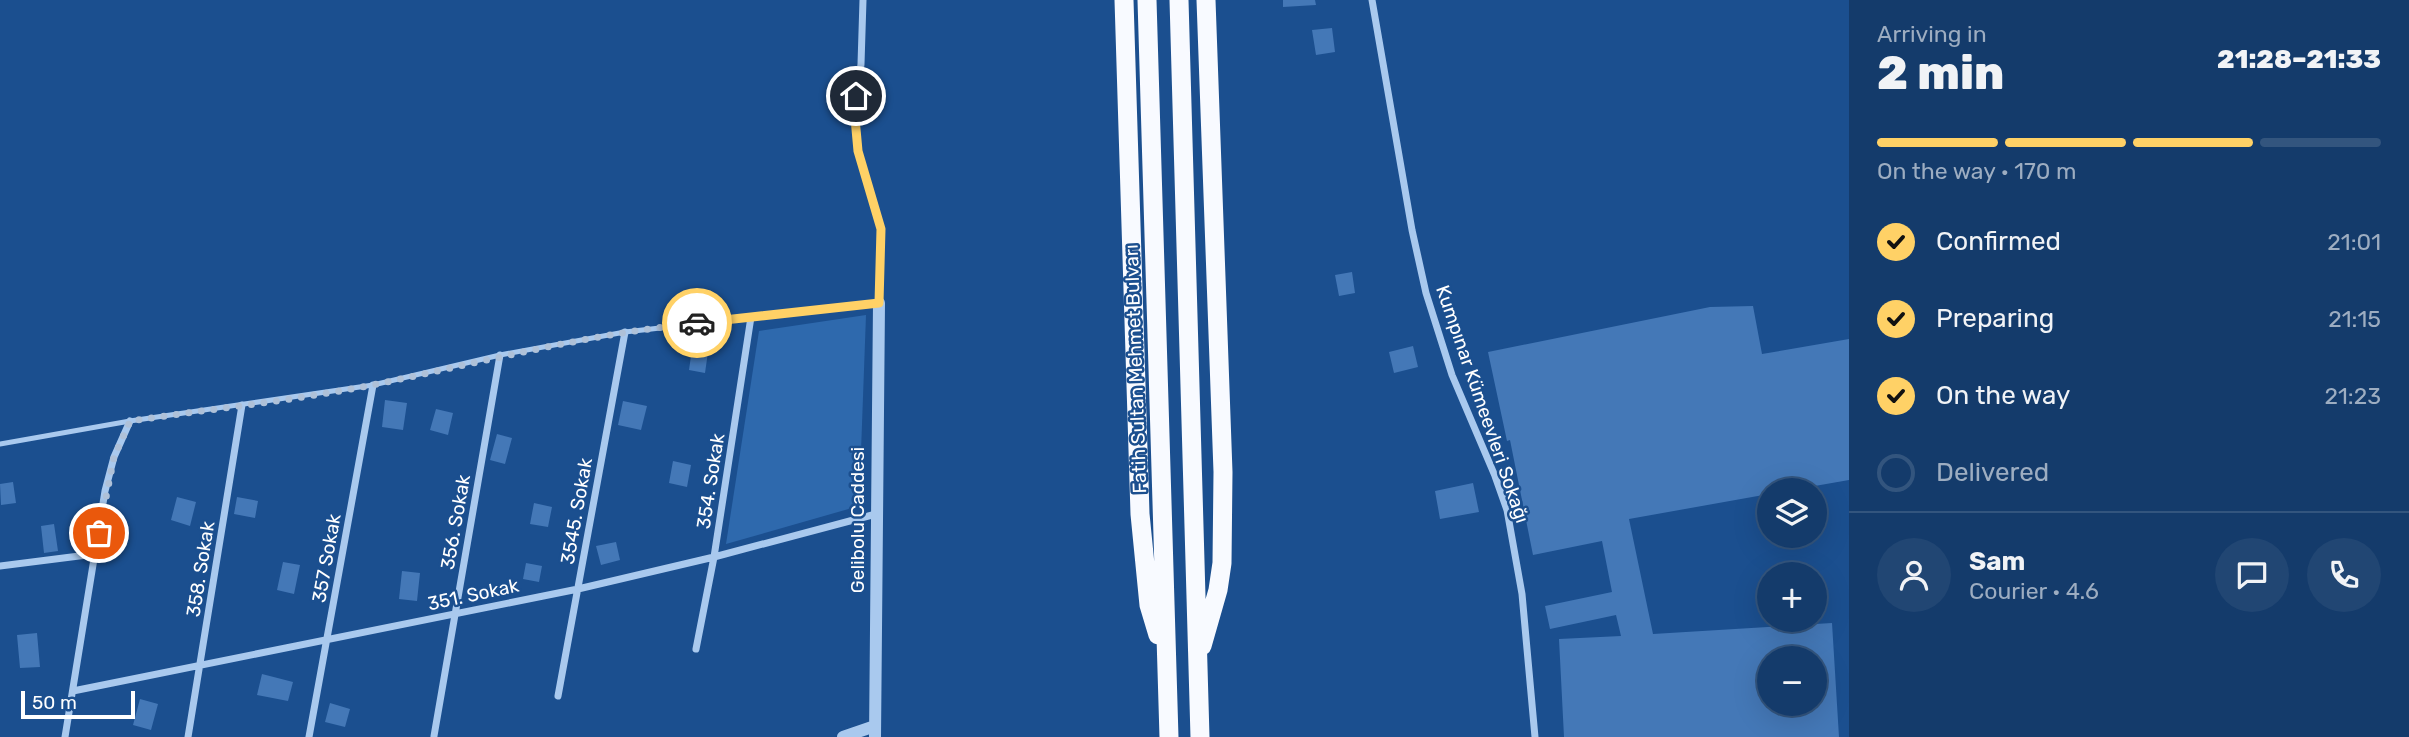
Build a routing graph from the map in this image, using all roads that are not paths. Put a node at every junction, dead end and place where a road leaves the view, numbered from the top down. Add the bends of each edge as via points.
1 (863, 0) edge
2 (1124, 0) edge
3 (1147, 0) edge
4 (1179, 0) edge
5 (1206, 0) edge
6 (1372, 0) edge
7 (879, 303) junction
8 (751, 317) junction
9 (625, 332) junction
10 (500, 355) junction
11 (373, 385) junction
12 (242, 405) junction
13 (130, 421) junction
14 (0, 444) edge
15 (876, 514) junction
16 (95, 554) junction
17 (714, 557) junction
18 (0, 566) edge
19 (578, 589) junction
20 (455, 614) junction
21 (327, 640) junction
22 (696, 649) dead end
23 (1166, 663) junction
24 (1197, 664) junction
25 (200, 667) junction
26 (72, 691) junction
27 (558, 696) dead end
28 (875, 732) edge
29 (434, 736) edge
30 (65, 737) edge
31 (188, 737) edge
32 (309, 737) edge
33 (843, 737) edge
34 (1169, 737) edge
35 (1200, 737) edge
36 (1535, 737) edge

1 - 7 street via 855,118 858,151 881,229
2 - 23 highway via 1140,514 1149,605
3 - 23 highway, Fatih Sultan Mehmet Bulvarı
4 - 24 highway
5 - 24 highway via 1223,472 1222,563
6 - 36 street, Kumpınar Kümeevleri Sokağı via 1426,293 1511,531 1522,594
7 - 8 lane
7 - 15 street, Gelibolu Caddesi
8 - 9 lane
8 - 17 street, 354. Sokak
9 - 10 lane
9 - 19 street, 3545. Sokak
10 - 11 lane
10 - 20 street, 356. Sokak
11 - 12 lane
11 - 21 street, 357 Sokak
12 - 13 lane
12 - 25 street, 358. Sokak
13 - 14 lane
13 - 16 street via 114,457
15 - 17 street, 351. Sokak
15 - 28 street, Gelibolu Caddesi
16 - 18 street
16 - 26 street
17 - 19 street, 351. Sokak
17 - 22 street, 354. Sokak
19 - 20 street, 351. Sokak
19 - 27 street, 3545. Sokak
20 - 21 street, 351. Sokak
20 - 29 street, 356. Sokak
21 - 25 street, 351. Sokak
21 - 32 street, 357 Sokak
23 - 34 highway, Fatih Sultan Mehmet Bulvarı
24 - 35 highway
25 - 26 street, 351. Sokak
25 - 31 street, 358. Sokak
26 - 30 street
28 - 33 street

